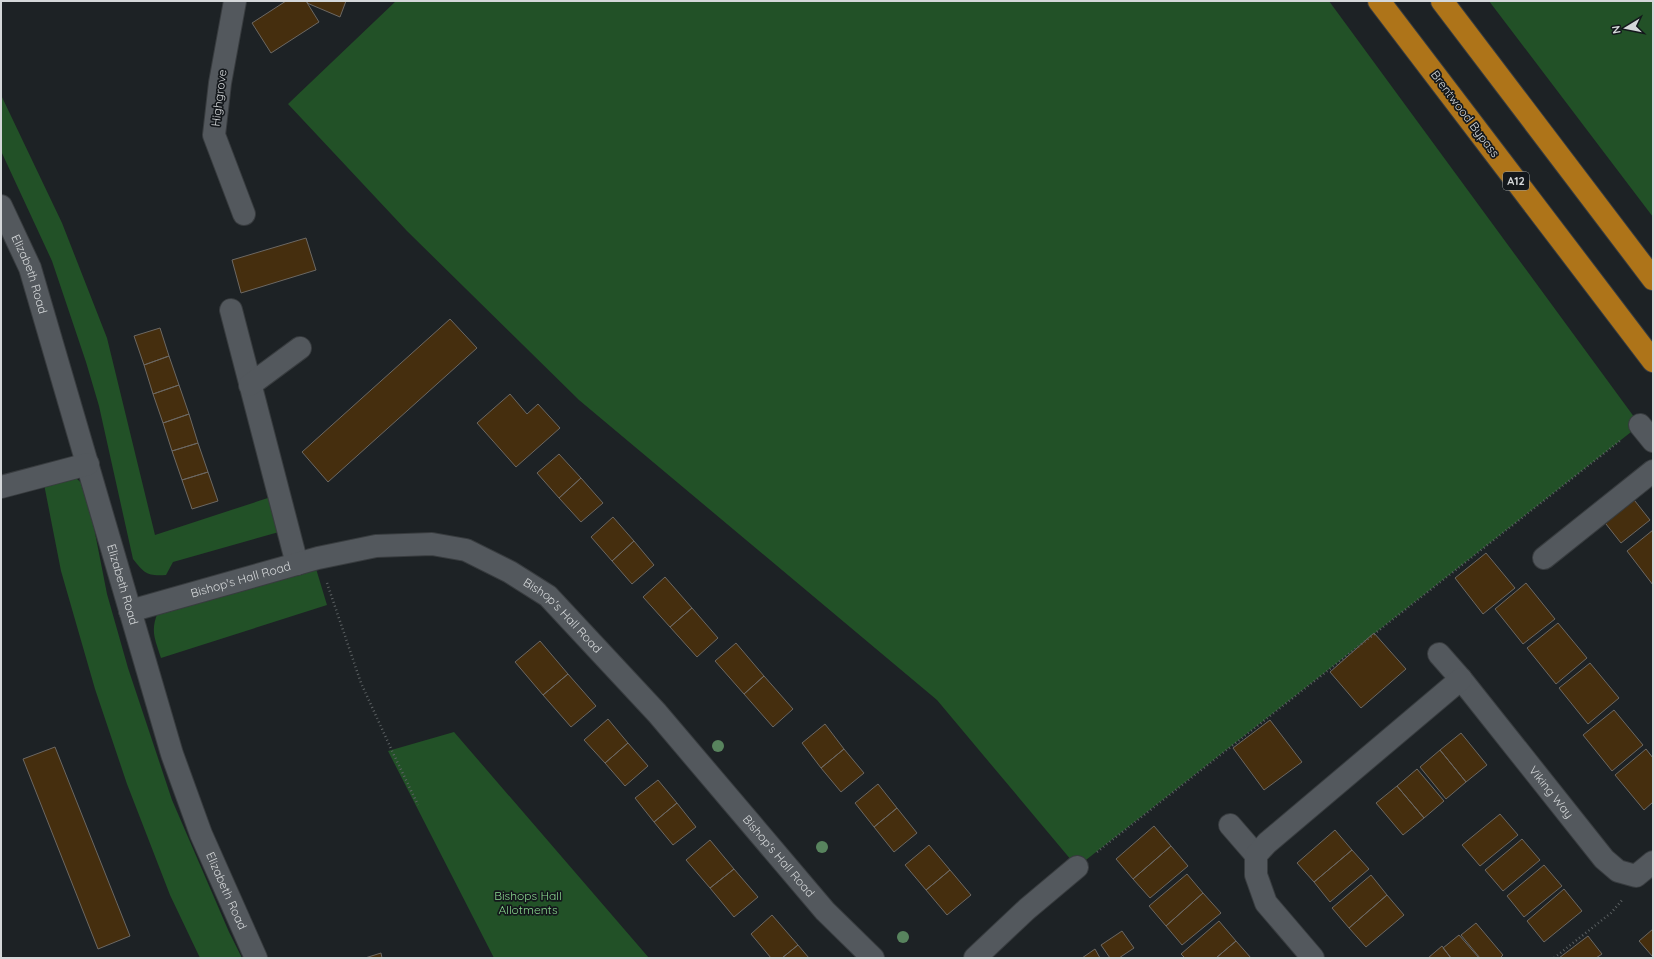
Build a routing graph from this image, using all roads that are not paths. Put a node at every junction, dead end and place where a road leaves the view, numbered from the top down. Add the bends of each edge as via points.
1 (235, 1) edge
2 (1379, 1) edge
3 (1442, 1) edge
4 (1, 206) edge
5 (244, 214) dead end
6 (1653, 279) edge
7 (231, 310) dead end
8 (300, 348) dead end
9 (1653, 361) edge
10 (250, 385) junction
11 (88, 464) junction
12 (1653, 471) edge
13 (1, 487) edge
14 (1544, 558) dead end
15 (297, 564) junction
16 (130, 611) junction
17 (1439, 654) dead end
18 (1460, 679) junction
19 (1230, 825) dead end
20 (1256, 855) junction
21 (1653, 862) edge
22 (1077, 867) road end
23 (256, 958) edge
24 (873, 958) edge
25 (975, 958) edge
26 (1313, 958) edge

1 - 5 street, Highgrove via 214,135
2 - 9 highway, Brentwood Bypass / A12
3 - 6 highway
4 - 11 street, Elizabeth Road via 30,268
7 - 10 street
8 - 10 street
10 - 15 street
11 - 13 street
11 - 16 street, Elizabeth Road
12 - 14 street
15 - 16 street, Bishop's Hall Road
15 - 24 street, Bishop's Hall Road via 376,546 432,544 466,550 510,572 548,596 657,712 825,911
16 - 23 street, Elizabeth Road via 172,754 201,834
17 - 18 street, Viking Way
18 - 20 street
18 - 21 street, Viking Way via 1604,859 1618,871 1636,876
19 - 20 street
20 - 26 street via 1256,875 1266,903
22 - 25 street

